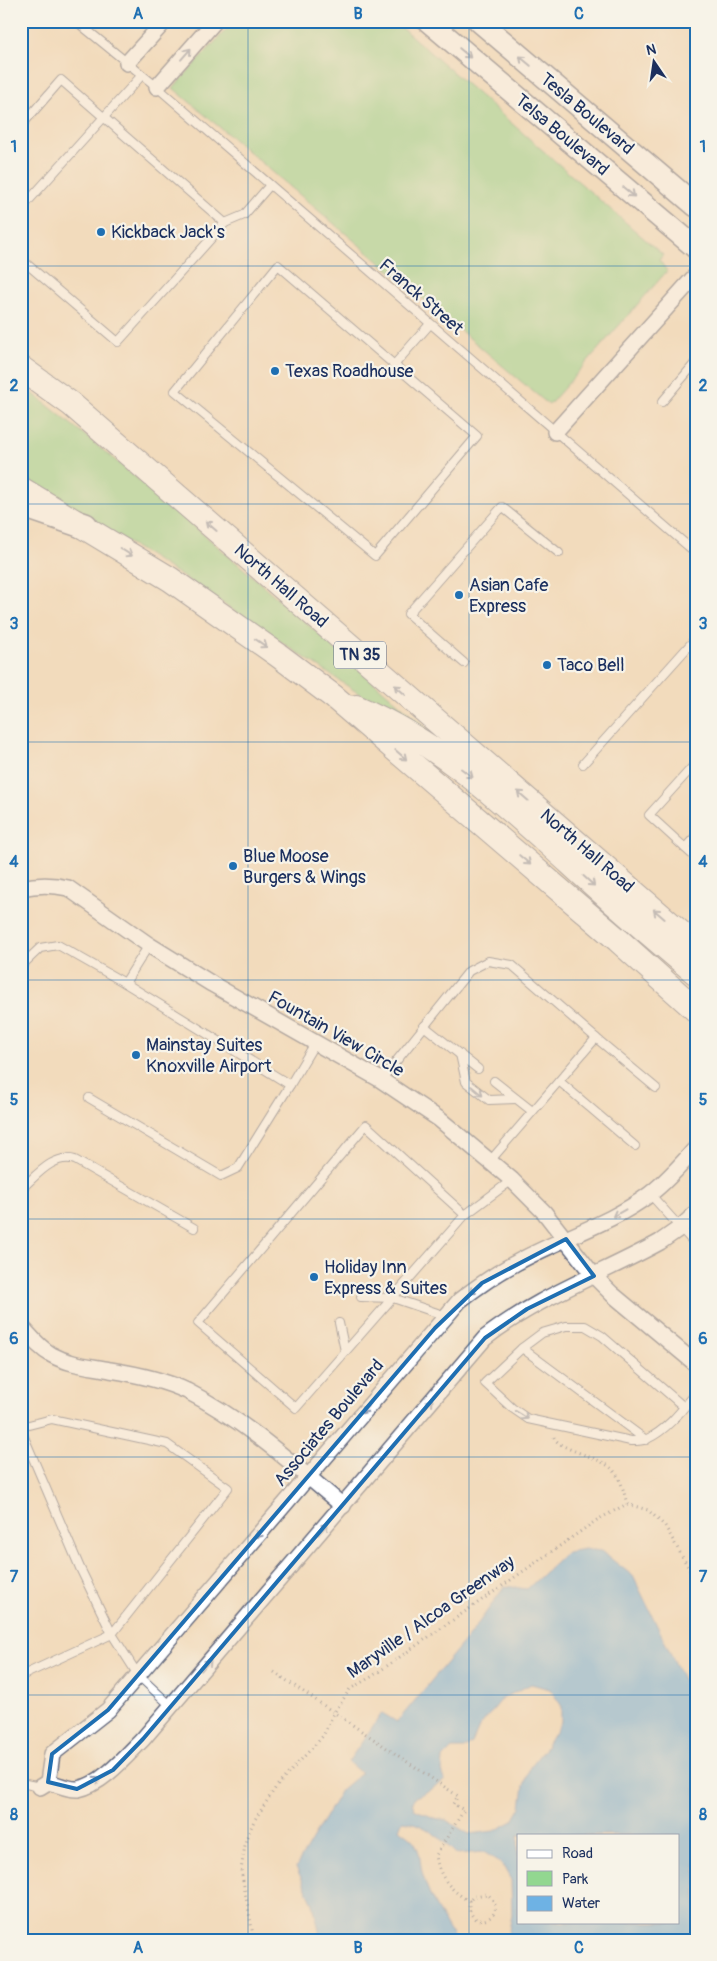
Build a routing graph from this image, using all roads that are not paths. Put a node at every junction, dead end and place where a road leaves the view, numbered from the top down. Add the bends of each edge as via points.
1 (76, 21) edge
2 (164, 21) edge
3 (215, 21) edge
4 (428, 21) edge
5 (479, 21) edge
6 (127, 63) junction
7 (142, 75) junction
8 (157, 87) junction
9 (104, 117) junction
10 (21, 126) edge
11 (270, 185) junction
12 (696, 206) edge
13 (21, 209) edge
14 (225, 223) junction
15 (696, 248) edge
16 (21, 259) edge
17 (696, 275) edge
18 (430, 324) junction
19 (696, 362) edge
20 (394, 365) junction
21 (21, 368) edge
22 (662, 402) dead end
23 (555, 432) junction
24 (21, 489) edge
25 (21, 504) edge
26 (85, 526) junction
27 (559, 553) dead end
28 (696, 553) edge
29 (696, 638) edge
30 (464, 664) dead end
31 (334, 697) junction
32 (696, 763) edge
33 (582, 764) dead end
34 (696, 836) edge
35 (684, 848) junction
36 (696, 858) edge
37 (21, 888) edge
38 (149, 945) junction
39 (696, 946) edge
40 (21, 966) edge
41 (696, 973) edge
42 (125, 983) junction
43 (696, 1010) edge
44 (424, 1026) junction
45 (596, 1038) junction
46 (315, 1043) junction
47 (460, 1054) junction
48 (478, 1069) dead end
49 (381, 1080) junction
50 (559, 1081) junction
51 (494, 1082) dead end
52 (290, 1084) junction
53 (656, 1088) dead end
54 (89, 1098) dead end
55 (516, 1098) junction
56 (532, 1112) junction
57 (635, 1146) dead end
58 (696, 1148) edge
59 (490, 1161) junction
60 (512, 1180) junction
61 (21, 1189) edge
62 (650, 1194) junction
63 (696, 1213) edge
64 (465, 1215) junction
65 (194, 1228) dead end
66 (680, 1228) junction
67 (566, 1239) junction
68 (696, 1245) edge
69 (594, 1276) junction
70 (361, 1297) dead end
71 (393, 1298) junction
72 (446, 1316) junction
73 (339, 1322) dead end
74 (21, 1326) edge
75 (522, 1348) junction
76 (346, 1351) junction
77 (696, 1364) edge
78 (696, 1393) edge
79 (684, 1407) junction
80 (21, 1429) edge
81 (646, 1440) junction
82 (308, 1476) junction
83 (343, 1506) junction
84 (112, 1634) junction
85 (138, 1675) junction
86 (21, 1676) edge
87 (171, 1706) junction
88 (21, 1783) edge
89 (44, 1784) junction

1 - 6 lane, Franck Street
2 - 6 street
8 -> 3 street
4 -> 15 main road, Telsa Boulevard
12 -> 5 main road, Tesla Boulevard
6 - 7 lane, Franck Street
7 - 8 lane, Franck Street
7 - 9 lane
8 - 11 lane, Franck Street
9 - 10 lane via 61,80
9 - 13 lane
9 - 14 lane
11 - 14 lane via 244,215
11 - 18 lane, Franck Street
14 - 16 lane via 118,342
17 - 23 street
18 - 20 lane
18 - 23 lane, Franck Street
19 - 22 lane
20 - 20 lane via 278,265 175,390 375,556 477,436
39 -> 21 main road, North Hall Road / TN 35 via 78,410
23 - 28 lane, Franck Street
24 - 26 main road, TN 35
25 - 26 highway
26 -> 31 main road, TN 35 via 170,579
27 - 30 lane via 502,507 408,614
29 - 33 lane
31 -> 41 main road via 388,721 468,774
31 -> 43 main road, TN 35
32 - 35 lane via 649,815
34 - 35 lane
35 - 36 lane
37 - 38 street, Fountain View Circle via 54,884 68,888
38 - 42 lane
38 - 46 street, Fountain View Circle
40 - 42 lane via 40,948 58,945
42 - 52 lane
44 - 45 lane via 469,971 488,961 512,965
44 - 47 lane
44 - 49 lane
45 - 50 lane
45 - 53 lane
46 - 49 street, Fountain View Circle
46 - 52 lane
47 - 48 lane
47 -> 55 lane via 466,1082 489,1100
49 - 59 street, Fountain View Circle via 439,1119
50 - 56 lane
50 - 57 lane
51 - 55 lane
52 - 54 lane via 238,1168 222,1176
55 - 56 lane
56 - 59 lane
58 - 62 street, Associates Boulevard
59 - 60 street, Fountain View Circle
60 - 64 lane
60 - 67 street, Fountain View Circle
61 - 65 lane via 54,1161 68,1158
62 - 66 lane
62 -> 67 street, Associates Boulevard
63 - 66 street
64 - 71 lane
64 - 76 lane via 366,1126 198,1323 296,1408
66 - 68 lane
66 - 69 street
67 - 69 street, Fountain View Circle
67 -> 72 street, Associates Boulevard via 482,1283
69 - 77 street, Fountain View Circle
83 -> 69 street via 484,1338 527,1309
70 - 71 lane
71 - 72 lane
71 - 76 lane
72 -> 82 street, Associates Boulevard
73 - 76 lane
74 - 82 street via 38,1345 68,1362 150,1377 186,1391 222,1411
75 - 79 lane via 542,1333 566,1326 586,1326
75 - 81 lane
75 -> 81 lane via 485,1383 512,1408 528,1419 555,1426 631,1441
78 - 79 lane
79 - 81 lane via 671,1422
80 - 84 lane
80 - 84 lane via 52,1418 167,1444 228,1488
82 - 83 street
82 -> 85 street, Associates Boulevard
87 -> 83 street
84 - 85 lane
84 - 86 lane
85 - 87 lane
85 - 89 street, Associates Boulevard via 108,1710 52,1754
89 -> 87 street via 76,1789 89,1786 113,1770
88 - 89 lane

